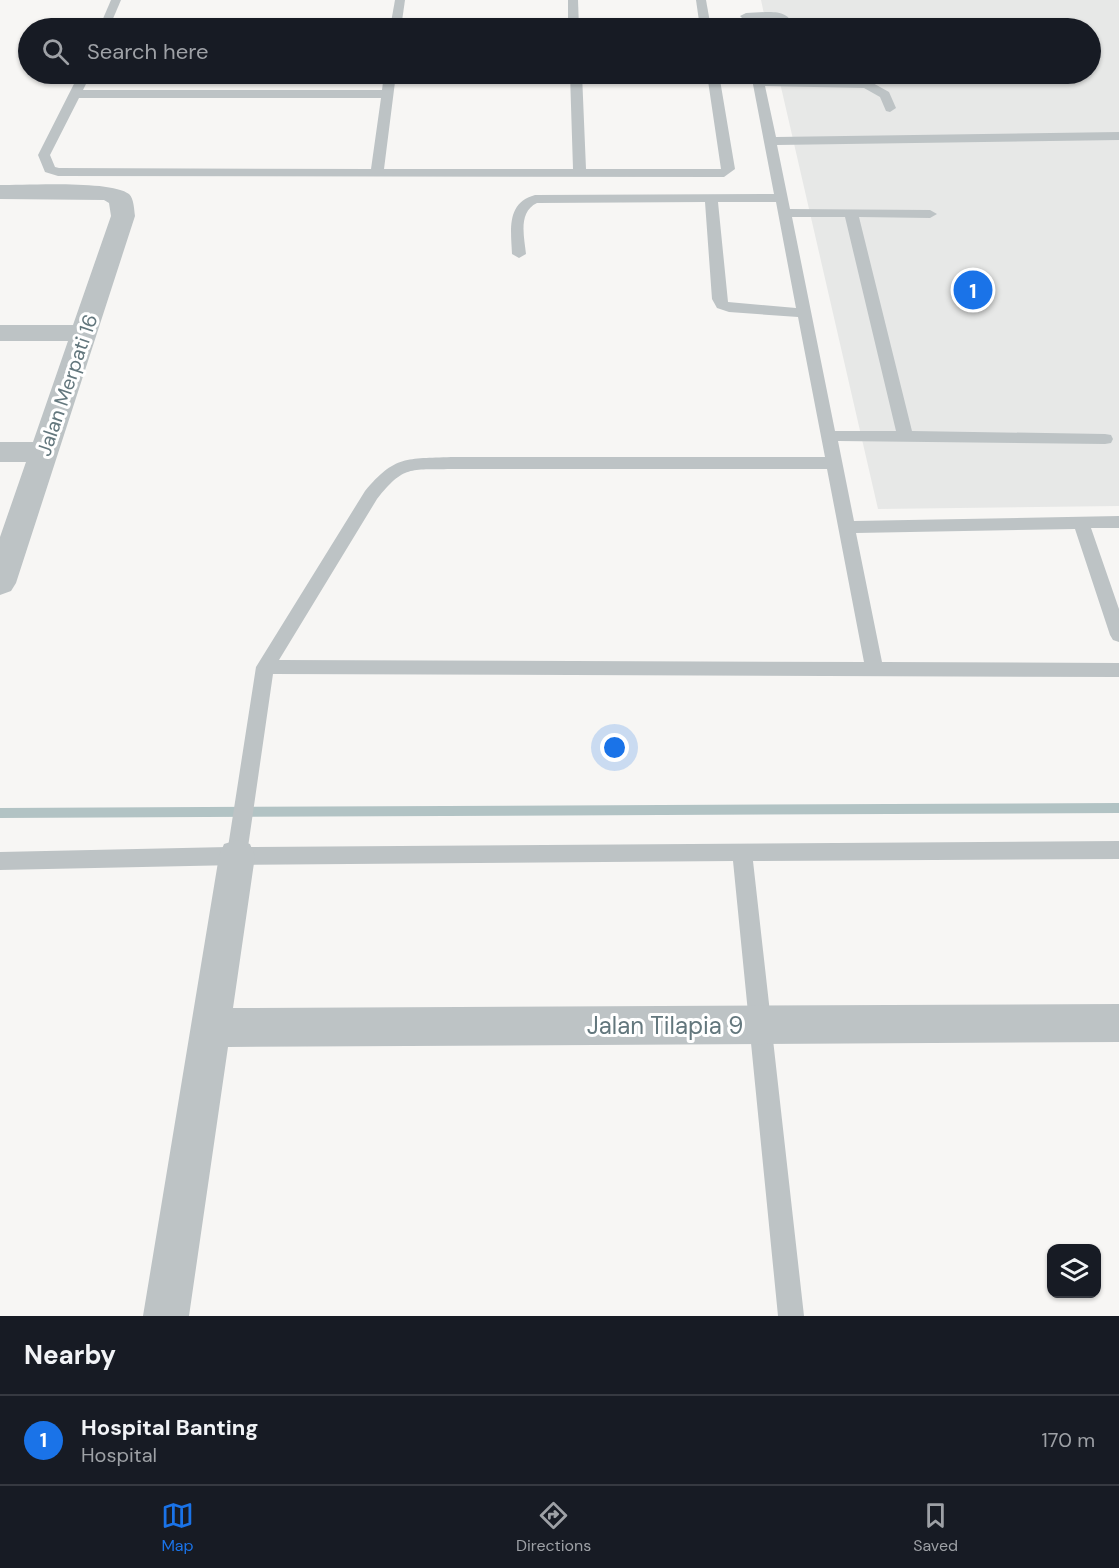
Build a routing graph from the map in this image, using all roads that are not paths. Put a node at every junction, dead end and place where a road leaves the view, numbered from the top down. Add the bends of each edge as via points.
1 (116, 0) edge
2 (400, 0) edge
3 (573, 0) edge
4 (701, 0) edge
5 (108, 18) edge
6 (397, 18) edge
7 (574, 18) edge
8 (704, 18) edge
9 (746, 18) edge
10 (784, 18) edge
11 (80, 84) edge
12 (389, 84) edge
13 (576, 84) edge
14 (715, 84) edge
15 (759, 84) edge
16 (850, 84) edge
17 (76, 94) junction
18 (388, 94) junction
19 (890, 108) dead end
20 (1119, 136) edge
21 (770, 141) junction
22 (377, 173) junction
23 (580, 173) junction
24 (0, 192) edge
25 (711, 198) junction
26 (782, 198) junction
27 (785, 213) junction
28 (851, 213) junction
29 (930, 213) dead end
30 (519, 254) dead end
31 (805, 313) junction
32 (0, 333) edge
33 (84, 333) junction
34 (829, 436) junction
35 (905, 436) junction
36 (1106, 439) dead end
37 (0, 452) edge
38 (44, 452) junction
39 (834, 463) junction
40 (1081, 522) junction
41 (1119, 522) edge
42 (847, 527) junction
43 (0, 584) edge
44 (1119, 635) edge
45 (265, 667) junction
46 (875, 670) junction
47 (1119, 670) edge
48 (1119, 850) edge
49 (742, 853) junction
50 (237, 856) junction
51 (0, 861) edge
52 (1119, 1023) edge
53 (760, 1024) junction
54 (211, 1028) junction
55 (166, 1316) edge
56 (791, 1316) edge

1 - 5 lane
2 - 6 lane
3 - 7 lane
4 - 8 lane
9 - 10 lane via 745,12
11 - 17 lane
12 - 18 lane
13 - 23 lane
14 - 23 lane via 729,169 724,173
15 - 21 lane
16 - 19 lane via 867,86 885,95
17 - 18 lane
17 - 22 lane via 44,155 49,169 58,172
18 - 22 lane
20 - 21 lane
21 - 26 lane
22 - 23 lane
24 - 33 street, Jalan Merpati 16 via 108,193 120,199 123,216
25 - 26 lane
25 - 30 lane via 535,199 522,205 518,214
25 - 31 lane via 722,305
26 - 27 lane
27 - 28 lane
27 - 31 lane
28 - 29 lane
28 - 35 lane
31 - 34 lane
32 - 33 street
33 - 38 street, Jalan Merpati 16
34 - 35 lane
34 - 39 lane
35 - 36 lane
37 - 38 street
38 - 43 street, Jalan Merpati 16
39 - 42 lane
39 - 45 lane via 451,463 401,467 387,474 371,495
40 - 41 lane
40 - 42 lane
40 - 44 lane
42 - 46 lane
45 - 46 lane
45 - 50 lane
46 - 47 lane
48 - 49 lane
49 - 50 lane
49 - 53 lane
50 - 51 lane
50 - 54 street
52 - 53 street, Jalan Tilapia 9
53 - 54 street, Jalan Tilapia 9
53 - 56 lane
54 - 55 street

